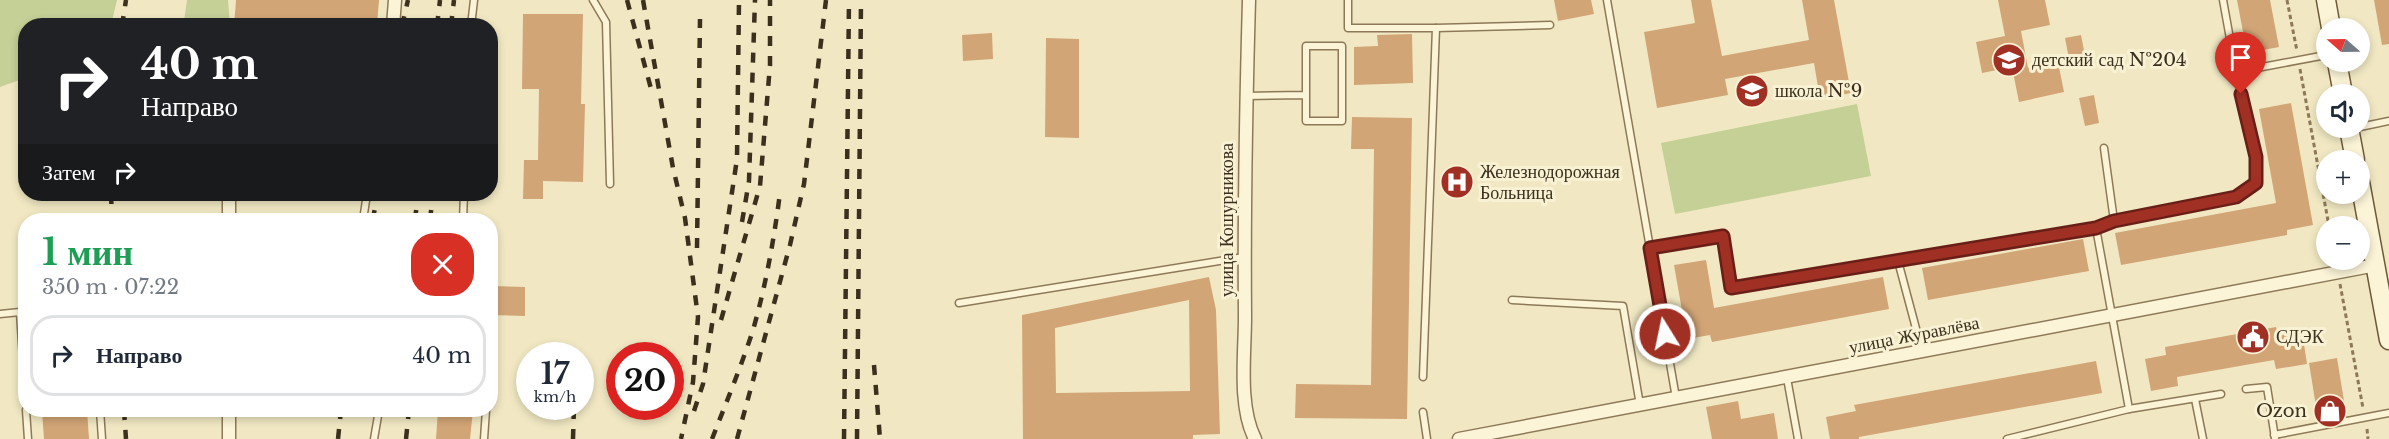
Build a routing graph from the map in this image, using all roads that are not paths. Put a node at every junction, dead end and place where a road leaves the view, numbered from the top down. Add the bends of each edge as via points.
1 (395, 0) edge
2 (474, 0) edge
3 (593, 0) edge
4 (1249, 0) edge
5 (1348, 0) edge
6 (1606, 0) edge
7 (2223, 0) edge
8 (2325, 0) edge
9 (394, 18) edge
10 (472, 18) edge
11 (2329, 18) edge
12 (1550, 25) dead end
13 (1436, 27) junction
14 (2316, 57) edge
15 (2236, 72) junction
16 (1306, 95) junction
17 (1246, 96) junction
18 (2389, 121) edge
19 (2370, 125) edge
20 (2104, 148) dead end
21 (610, 184) dead end
22 (2364, 204) edge
23 (2114, 221) junction
24 (2096, 228) junction
25 (1650, 248) junction
26 (1244, 257) junction
27 (1898, 261) junction
28 (2376, 265) junction
29 (1512, 300) dead end
30 (959, 303) dead end
31 (18, 312) edge
32 (0, 314) edge
33 (2112, 316) junction
34 (2389, 340) edge
35 (1922, 352) junction
36 (1423, 377) dead end
37 (1787, 378) junction
38 (2246, 389) dead end
39 (2221, 394) dead end
40 (1676, 399) junction
41 (2195, 399) junction
42 (1640, 406) junction
43 (2129, 409) junction
44 (1423, 412) dead end
45 (2389, 413) edge
46 (26, 417) edge
47 (100, 417) edge
48 (229, 417) edge
49 (378, 417) edge
50 (486, 417) edge
51 (2274, 437) edge
52 (2019, 438) edge
53 (28, 439) edge
54 (102, 439) edge
55 (229, 439) edge
56 (374, 439) edge
57 (484, 439) edge
58 (1255, 439) edge
59 (1427, 439) edge
60 (1459, 439) edge
61 (1798, 439) edge
62 (2007, 439) edge
63 (2203, 439) edge

1 - 9 street
2 - 10 lane
3 - 21 lane via 606,22
4 - 17 street, улица Кошурникова
5 - 13 lane via 1348,28
6 - 25 lane
7 - 15 lane
8 - 11 street
12 - 13 lane
13 - 36 lane
14 - 15 lane
15 - 23 lane via 2256,157 2256,183 2236,197
16 - 16 lane via 1305,121 1342,121 1342,46 1306,46
16 - 17 lane
17 - 26 street, улица Кошурникова
18 - 19 lane
20 - 23 lane
22 - 28 street
23 - 24 lane
24 - 27 lane
24 - 33 lane
25 - 27 lane via 1723,236 1731,288
25 - 40 lane
26 - 30 lane
26 - 58 street, улица Кошурникова via 1245,401
27 - 35 lane
28 - 33 street, улица Журавлёва
28 - 34 street
29 - 42 lane via 1623,306
31 - 32 lane
33 - 35 street, улица Журавлёва
33 - 43 lane
35 - 37 street, улица Журавлёва
37 - 40 street, улица Журавлёва
37 - 61 lane
38 - 51 lane via 2266,387
39 - 41 lane
40 - 42 street, улица Журавлёва
41 - 43 lane
41 - 63 lane
42 - 60 street, улица Журавлёва
43 - 52 lane
44 - 59 lane
45 - 51 lane
46 - 53 lane
47 - 54 lane
48 - 55 street
49 - 56 lane
50 - 57 lane
52 - 62 lane

